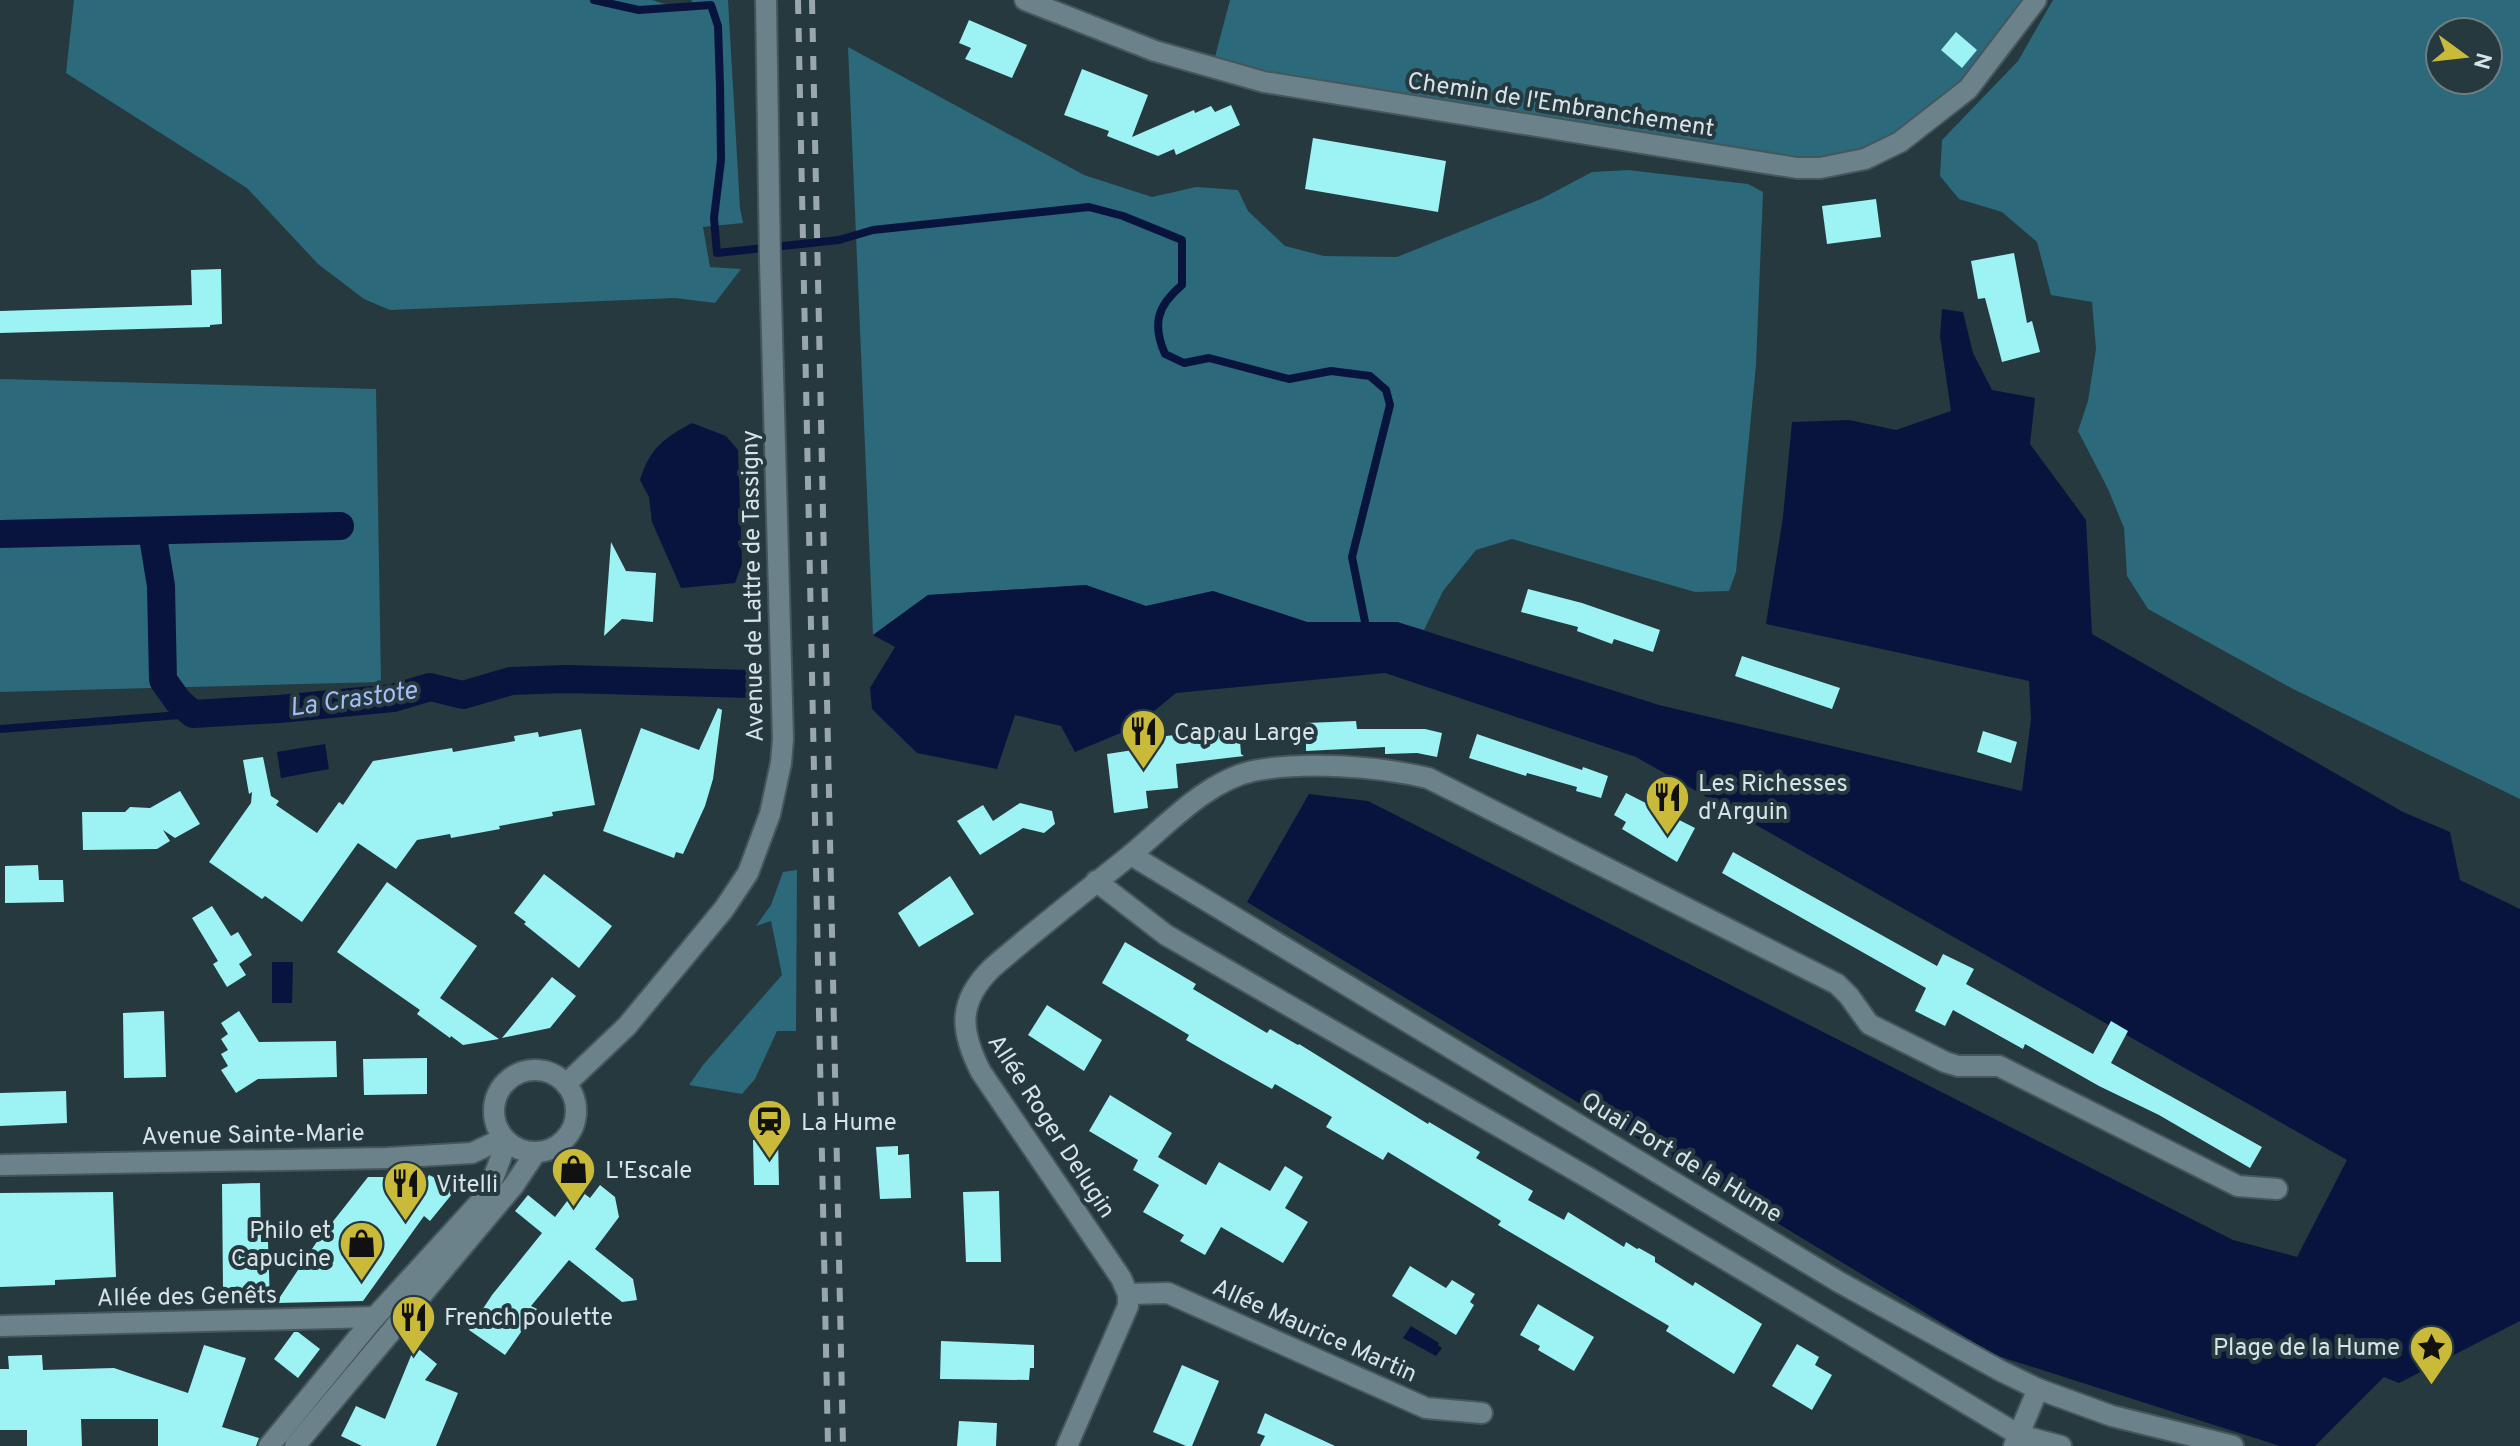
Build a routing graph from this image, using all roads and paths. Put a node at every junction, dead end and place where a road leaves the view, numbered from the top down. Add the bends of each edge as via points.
1 (766, 0) edge
2 (1025, 0) edge
3 (2036, 0) edge
4 (1137, 849) junction
5 (1096, 881) junction
6 (566, 1084) junction
7 (506, 1140) junction
8 (536, 1152) junction
9 (0, 1165) edge
10 (2277, 1189) dead end
11 (1128, 1294) junction
12 (375, 1317) junction
13 (0, 1326) edge
14 (2038, 1389) junction
15 (1482, 1413) dead end
16 (2016, 1441) edge
17 (269, 1446) edge
18 (295, 1446) edge
19 (1067, 1446) edge
20 (2061, 1446) edge
21 (2233, 1446) edge

1 - 6 street, Avenue de Lattre de Tassigny via 781,763 770,814 748,873 724,909 627,1026
2 - 3 street, Chemin de l'Embranchement via 1155,51 1264,82 1820,168 1886,151 1940,112 1968,89
4 - 5 street, Allée Roger Delugin
4 - 10 street, Allée Roger Delugin via 1205,794 1253,771 1358,768 1428,778 1837,984 1869,1024 1945,1062 1999,1066 2238,1186
4 - 14 street, Quai Port de la Hume via 1839,1282
5 - 11 street, Allée Roger Delugin via 982,978 968,1001 965,1038 981,1072
5 - 16 street via 1166,935 1594,1181
6 - 7 street via 535,1070 502,1086 494,1113
6 - 8 street via 575,1106 573,1126 560,1143
7 - 8 street
7 - 9 street, Avenue Sainte-Marie via 458,1154
7 - 12 street via 481,1201
8 - 18 street
11 - 15 street, Allée Maurice Martin via 1168,1293 1426,1408
11 - 19 street via 1128,1306
12 - 13 street, Allée des Genêts
12 - 17 street
14 - 16 street
14 - 21 street, Quai Port de la Hume via 2112,1416
16 - 20 street

